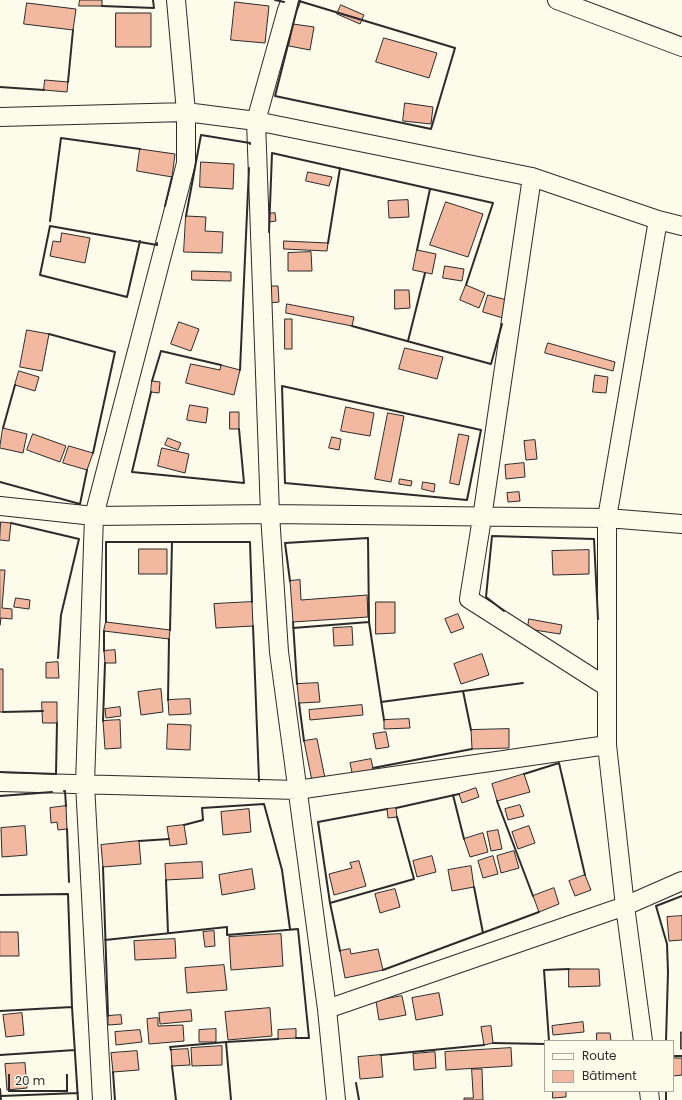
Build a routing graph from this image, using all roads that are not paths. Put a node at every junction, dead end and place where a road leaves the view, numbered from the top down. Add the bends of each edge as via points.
1 (176, 0) edge
2 (291, 0) edge
3 (557, 0) edge
4 (682, 47) edge
5 (186, 112) junction
6 (0, 117) edge
7 (256, 120) junction
8 (532, 177) junction
9 (658, 220) junction
10 (682, 226) edge
11 (0, 506) edge
12 (270, 514) junction
13 (94, 516) junction
14 (482, 518) junction
15 (607, 518) junction
16 (682, 524) edge
17 (607, 687) junction
18 (607, 745) junction
19 (0, 782) edge
20 (86, 784) junction
21 (297, 790) junction
22 (682, 881) edge
23 (625, 906) junction
24 (327, 1009) junction
25 (643, 1040) edge
26 (102, 1100) edge
27 (336, 1100) edge

1 - 5 street
2 - 7 street
3 - 4 street
5 - 6 street
5 - 7 street
5 - 13 street via 186,163
7 - 8 street
7 - 12 street
8 - 9 street
8 - 14 street
9 - 10 street
9 - 15 street
11 - 13 street
12 - 13 street
12 - 14 street
12 - 21 street via 279,652
13 - 20 street
14 - 15 street
14 - 17 street via 469,599
15 - 16 street
15 - 17 street
17 - 18 street
18 - 21 street
18 - 23 street
19 - 20 street
20 - 21 street
20 - 26 street
21 - 24 street
22 - 23 street
23 - 24 street
23 - 25 street
24 - 27 street

